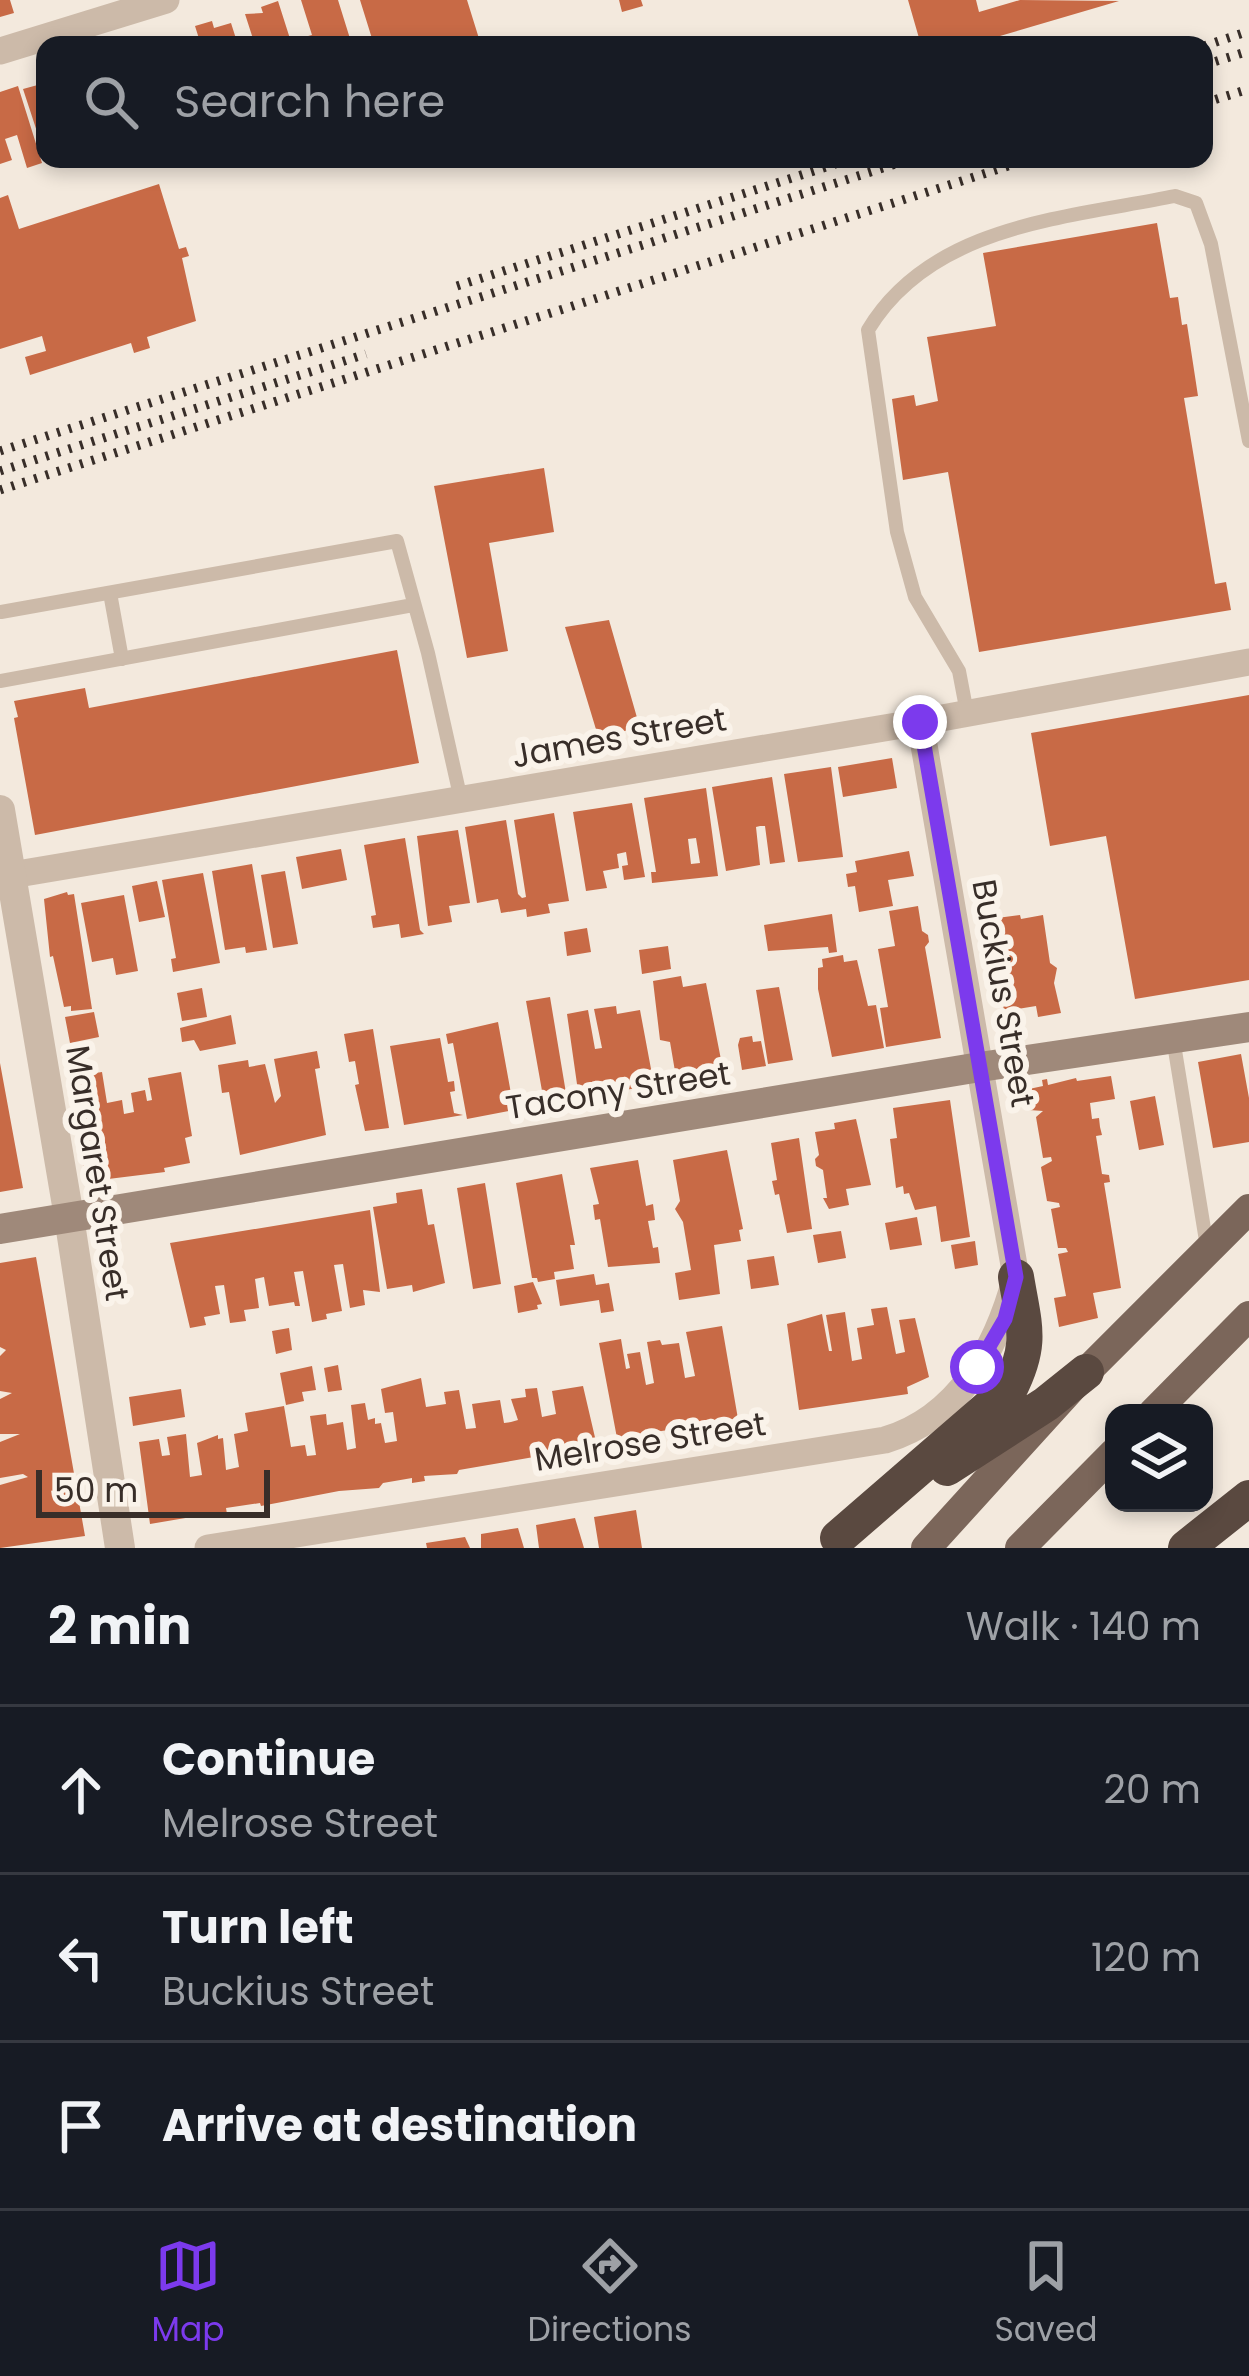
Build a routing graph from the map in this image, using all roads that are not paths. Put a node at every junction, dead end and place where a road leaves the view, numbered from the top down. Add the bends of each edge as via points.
1 (166, 0) edge
2 (49, 36) edge
3 (36, 40) edge
4 (0, 51) edge
5 (1249, 441) edge
6 (110, 593) junction
7 (413, 604) junction
8 (1, 612) edge
9 (122, 659) junction
10 (1249, 662) edge
11 (0, 681) edge
12 (967, 713) junction
13 (920, 722) junction
14 (461, 800) junction
15 (0, 810) edge
16 (6, 876) edge
17 (1249, 1027) edge
18 (1173, 1038) junction
19 (980, 1067) junction
20 (1249, 1209) edge
21 (69, 1217) junction
22 (0, 1228) edge
23 (1208, 1250) junction
24 (1016, 1277) junction
25 (1249, 1316) edge
26 (1086, 1372) junction
27 (1162, 1404) edge
28 (1105, 1462) edge
29 (1249, 1498) edge
30 (830, 1543) edge
31 (120, 1548) edge
32 (208, 1548) edge
33 (926, 1548) edge
34 (1020, 1548) edge
35 (1186, 1548) edge

1 - 2 street
3 - 4 street
5 - 12 lane via 1196,203 1175,196 973,241 884,304 868,330 897,532 915,597 959,671
6 - 7 lane via 397,542
6 - 8 lane
6 - 9 lane
7 - 9 lane
7 - 14 lane
9 - 11 lane
10 - 12 street, James Street
12 - 13 street, James Street
13 - 14 street, James Street
13 - 19 street, Buckius Street
14 - 16 street, James Street
15 - 16 street, Margaret Street
16 - 21 street, Margaret Street
17 - 18 main road, Tacony Street
18 - 19 main road, Tacony Street
18 - 23 lane
19 - 21 main road, Tacony Street
19 - 24 street, Buckius Street
20 - 23 main road
21 - 22 main road, Tacony Street
21 - 31 street, Margaret Street
23 - 26 main road
24 - 30 highway via 1027,1344 1009,1390
24 - 32 street, Melrose Street via 1005,1319 977,1367 914,1431
25 - 27 main road
26 - 30 highway
26 - 33 main road
28 - 34 main road
29 - 35 highway

